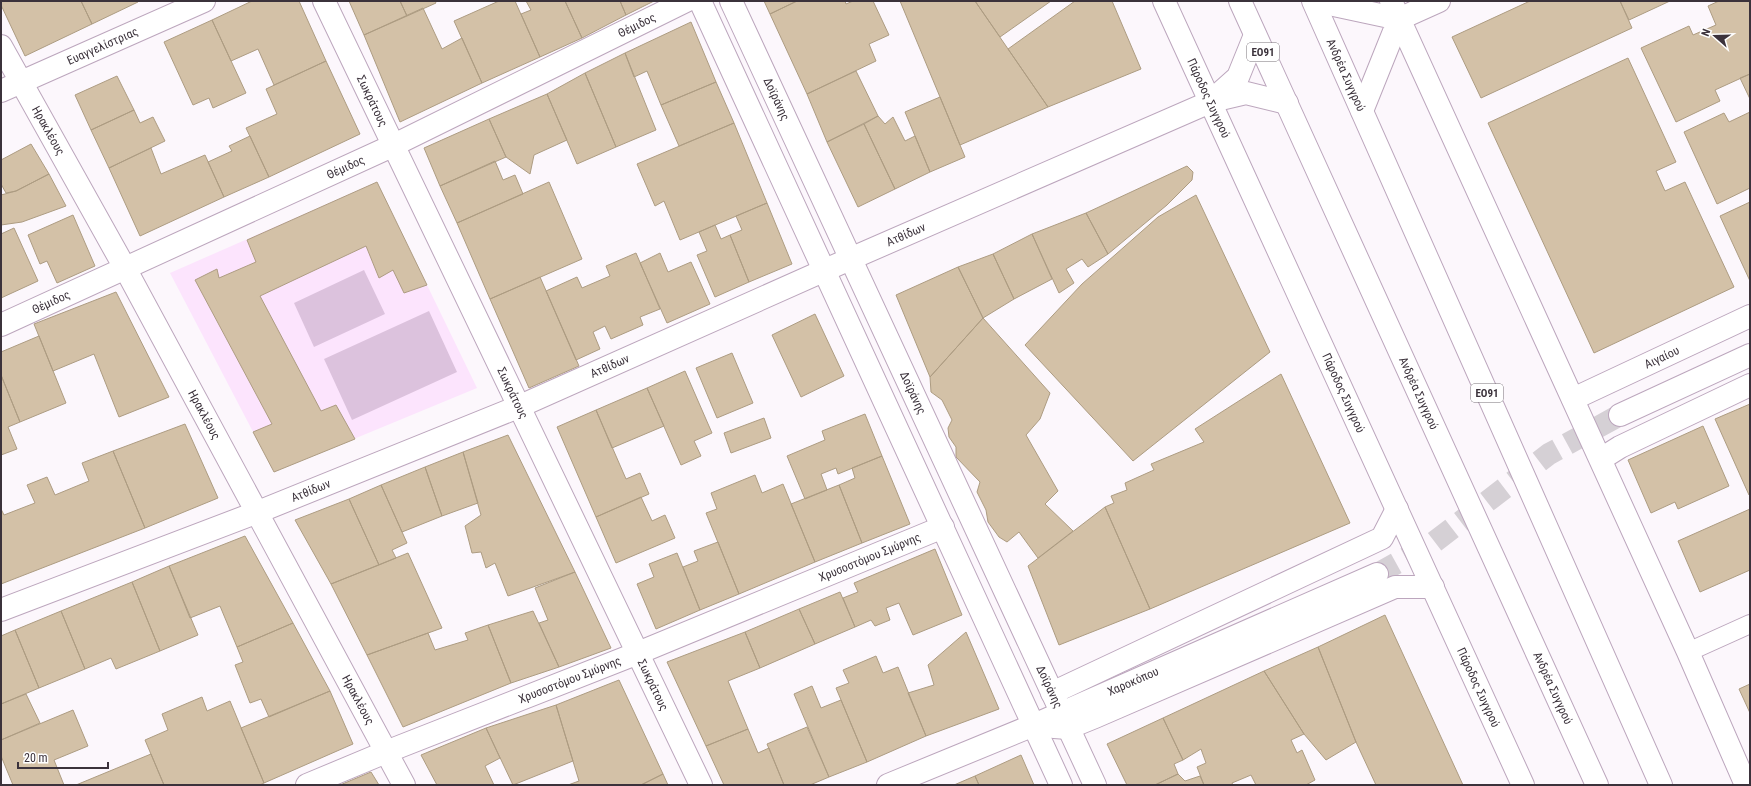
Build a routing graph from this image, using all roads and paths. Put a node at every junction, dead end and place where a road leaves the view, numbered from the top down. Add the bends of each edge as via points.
1 (204, 1) edge
2 (324, 1) edge
3 (686, 1) edge
4 (700, 1) edge
5 (731, 1) edge
6 (1164, 1) edge
7 (1240, 1) edge
8 (1314, 1) edge
9 (1439, 1) edge
10 (1395, 10) edge
11 (1255, 34) junction
12 (1, 46) edge
13 (23, 83) junction
14 (1, 91) edge
15 (1210, 102) junction
16 (1287, 103) junction
17 (1362, 111) junction
18 (392, 146) junction
19 (850, 259) junction
20 (125, 268) junction
21 (823, 271) junction
22 (1750, 316) edge
23 (1, 325) edge
24 (1750, 356) edge
25 (1750, 385) edge
26 (1573, 399) junction
27 (518, 407) junction
28 (1620, 415) tunnel mouth
29 (1601, 459) junction
30 (1397, 509) junction
31 (258, 512) junction
32 (943, 527) junction
33 (1377, 574) tunnel mouth
34 (1433, 587) junction
35 (1, 610) edge
36 (1750, 624) edge
37 (1688, 652) junction
38 (638, 653) junction
39 (1052, 693) junction
40 (1064, 720) junction
41 (1034, 725) junction
42 (386, 752) junction
43 (308, 785) edge
44 (404, 785) edge
45 (700, 785) edge
46 (888, 785) edge
47 (1061, 785) edge
48 (1095, 785) edge
49 (1523, 785) edge
50 (1597, 785) edge
51 (1660, 785) edge
52 (1746, 785) edge

1 - 13 main road, Ευαγγελίστριας
2 - 18 main road, Σωκράτους
3 - 18 main road, Θέμιδος
4 - 21 main road
5 - 19 main road, Δοϊράνης
6 - 15 main road, Πάροδος Συγγρού
7 - 11 main road, Ανδρέα Συγγρού / ΕΟ91
8 - 10 main road
8 - 17 main road, Ανδρέα Συγγρού / ΕΟ91
9 - 10 main road
10 - 17 main road
10 - 26 main road
11 - 15 main road via 1238,77
11 - 16 main road, Ανδρέα Συγγρού / ΕΟ91
12 - 13 main road, Ηρακλέους
13 - 14 main road, Ευαγγελίστριας
13 - 20 main road, Ηρακλέους
15 - 16 main road via 1246,93
15 - 19 main road, Ατθίδων
15 - 30 main road, Πάροδος Συγγρού
16 - 50 main road, Ανδρέα Συγγρού / ΕΟ91
17 - 51 main road, Ανδρέα Συγγρού / ΕΟ91
18 - 20 main road, Θέμιδος
18 - 27 main road, Σωκράτους
19 - 21 main road, Ατθίδων
19 - 39 main road, Δοϊράνης
20 - 23 main road, Θέμιδος
20 - 31 main road, Ηρακλέους
21 - 27 main road, Ατθίδων
21 - 32 main road
22 - 26 main road, Αιγαίου
24 - 28 main road
25 - 29 main road via 1620,447
26 - 29 main road
27 - 31 main road, Ατθίδων
27 - 38 main road, Σωκράτους
29 - 37 main road
30 - 34 main road, Πάροδος Συγγρού
30 - 39 main road, Χαροκόπου via 1382,538
31 - 35 main road, Ατθίδων
31 - 42 main road, Ηρακλέους
32 - 38 main road, Χρυσοστόμου Σμύρνης
32 - 41 main road
33 - 40 main road, Χαροκόπου
34 - 40 main road, Χαροκόπου via 1395,587
34 - 49 main road, Πάροδος Συγγρού
36 - 37 lane
37 - 52 main road
38 - 42 main road, Χρυσοστόμου Σμύρνης
38 - 45 main road, Σωκράτους
39 - 40 main road, Δοϊράνης
39 - 41 main road
40 - 41 main road, Χαροκόπου
40 - 48 main road, Δοϊράνης
41 - 46 main road, Χαροκόπου
41 - 47 main road
42 - 43 main road, Χρυσοστόμου Σμύρνης
42 - 44 main road, Ηρακλέους

